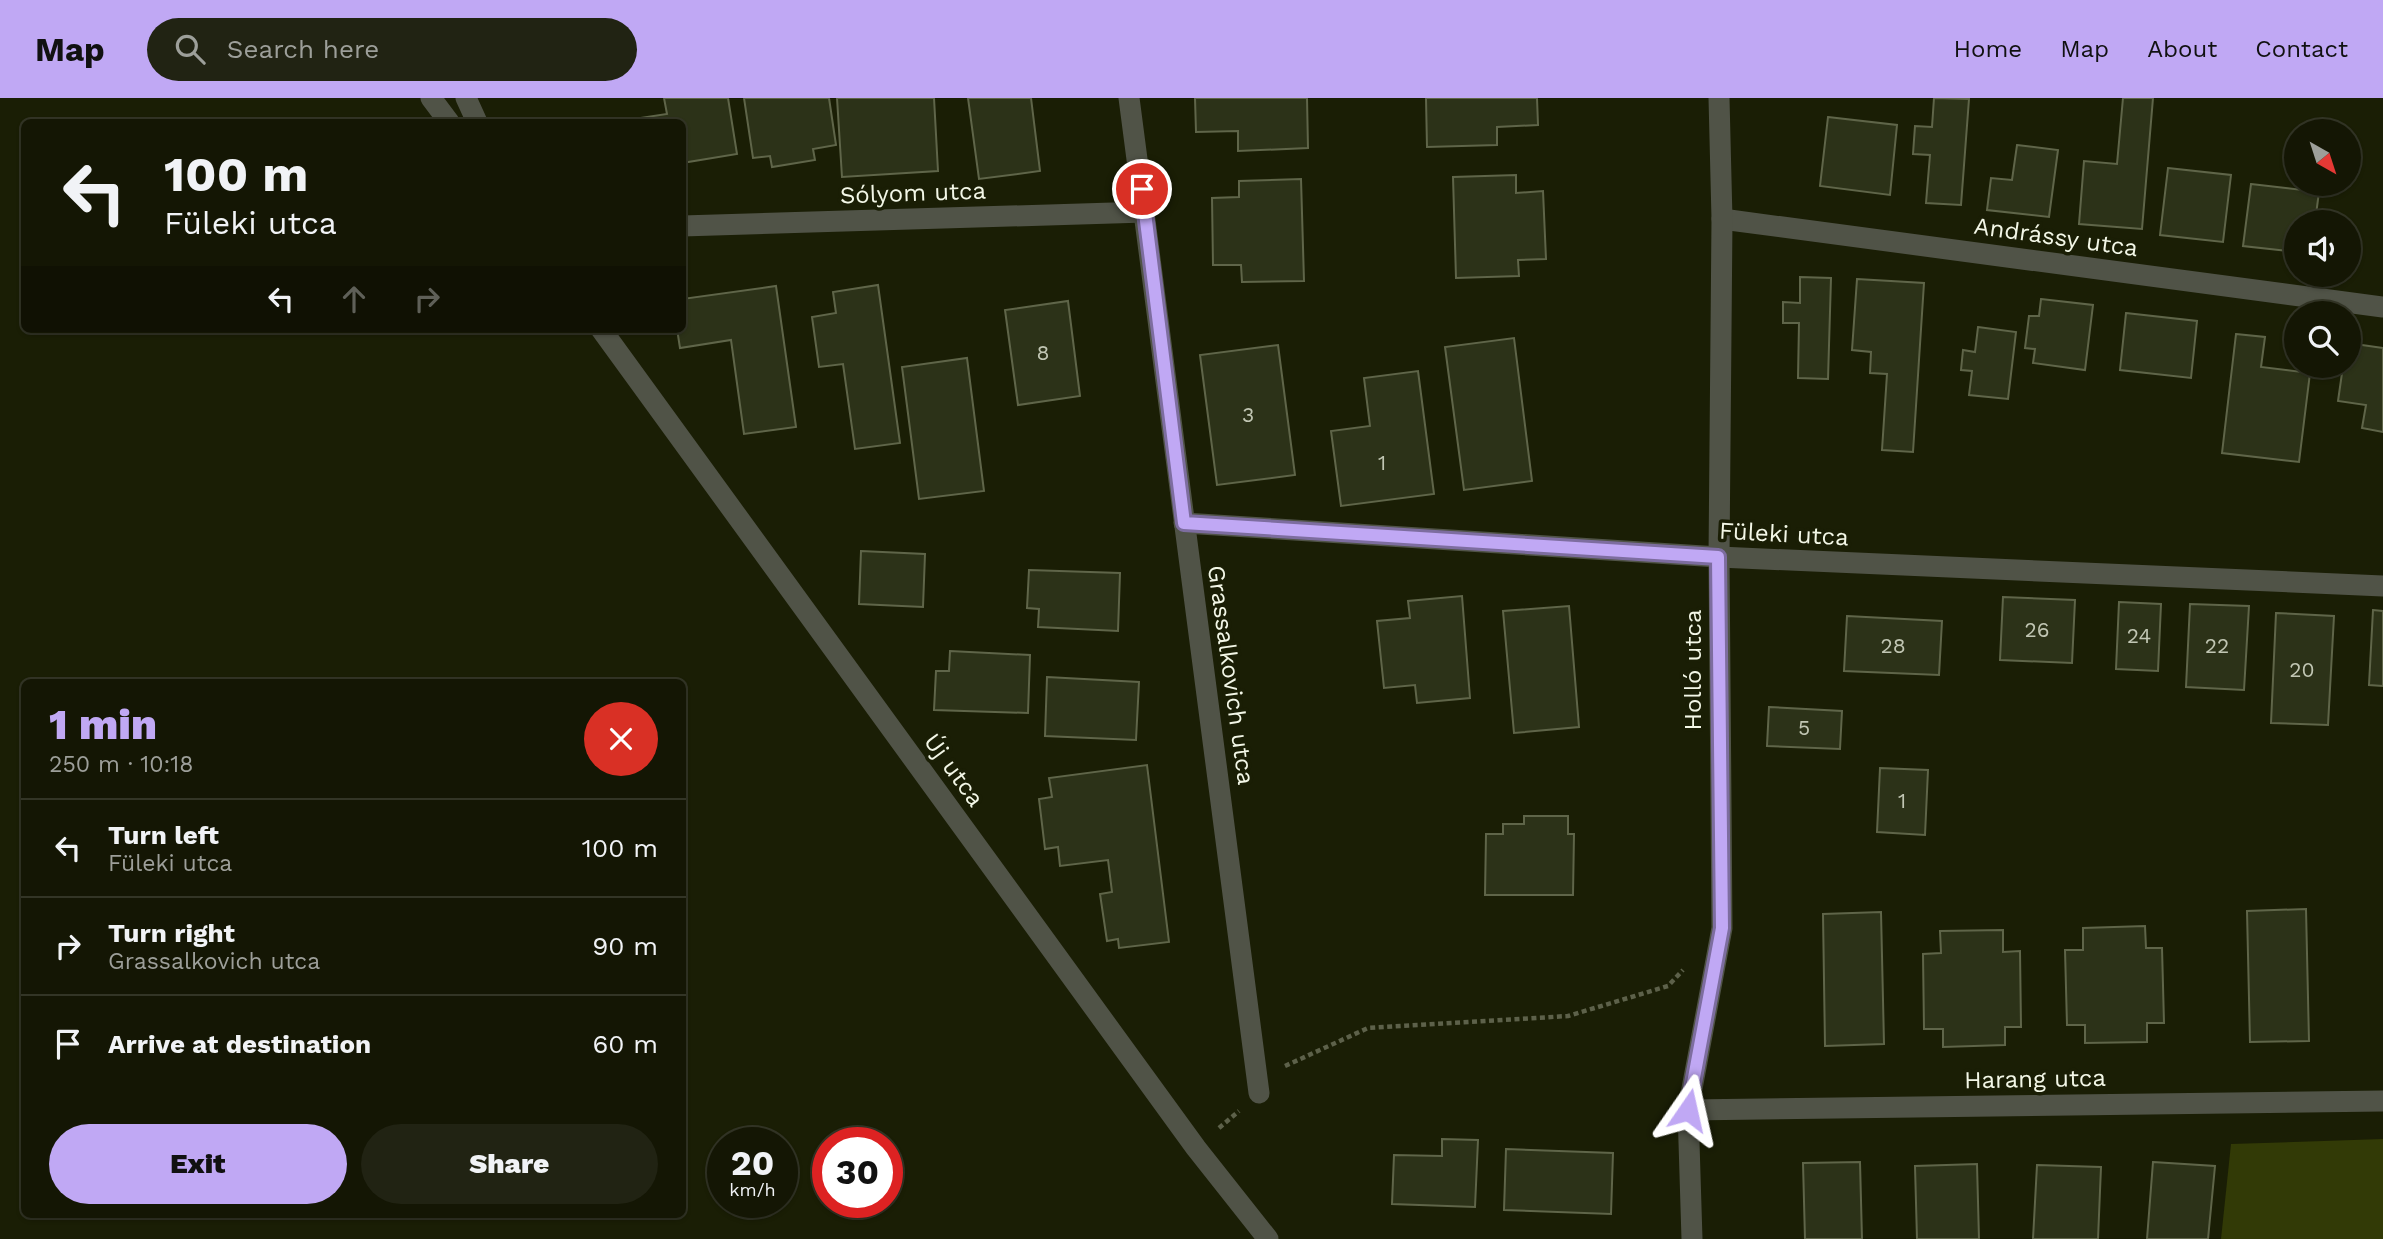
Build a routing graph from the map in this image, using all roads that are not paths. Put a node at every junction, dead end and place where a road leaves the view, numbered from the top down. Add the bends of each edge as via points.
1 (431, 98) edge
2 (466, 98) edge
3 (1129, 98) edge
4 (1719, 98) edge
5 (447, 119) edge
6 (476, 119) edge
7 (1145, 212) junction
8 (1722, 219) junction
9 (686, 226) edge
10 (2383, 307) edge
11 (604, 333) edge
12 (1184, 523) junction
13 (1718, 557) junction
14 (2383, 586) edge
15 (1259, 1093) road end
16 (2383, 1101) edge
17 (1688, 1110) junction
18 (1268, 1239) edge
19 (1692, 1239) edge

1 - 5 street
2 - 6 street
3 - 7 street, Grassalkovich utca
4 - 8 street, Holló utca
7 - 9 street, Sólyom utca
7 - 12 street, Grassalkovich utca
8 - 10 street, Andrássy utca
8 - 13 street, Holló utca
11 - 18 street, Új utca via 1196,1147
12 - 13 street, Füleki utca
12 - 15 street, Grassalkovich utca
13 - 14 street, Füleki utca
13 - 17 street, Holló utca via 1722,928
16 - 17 street, Harang utca
17 - 19 street, Holló utca

